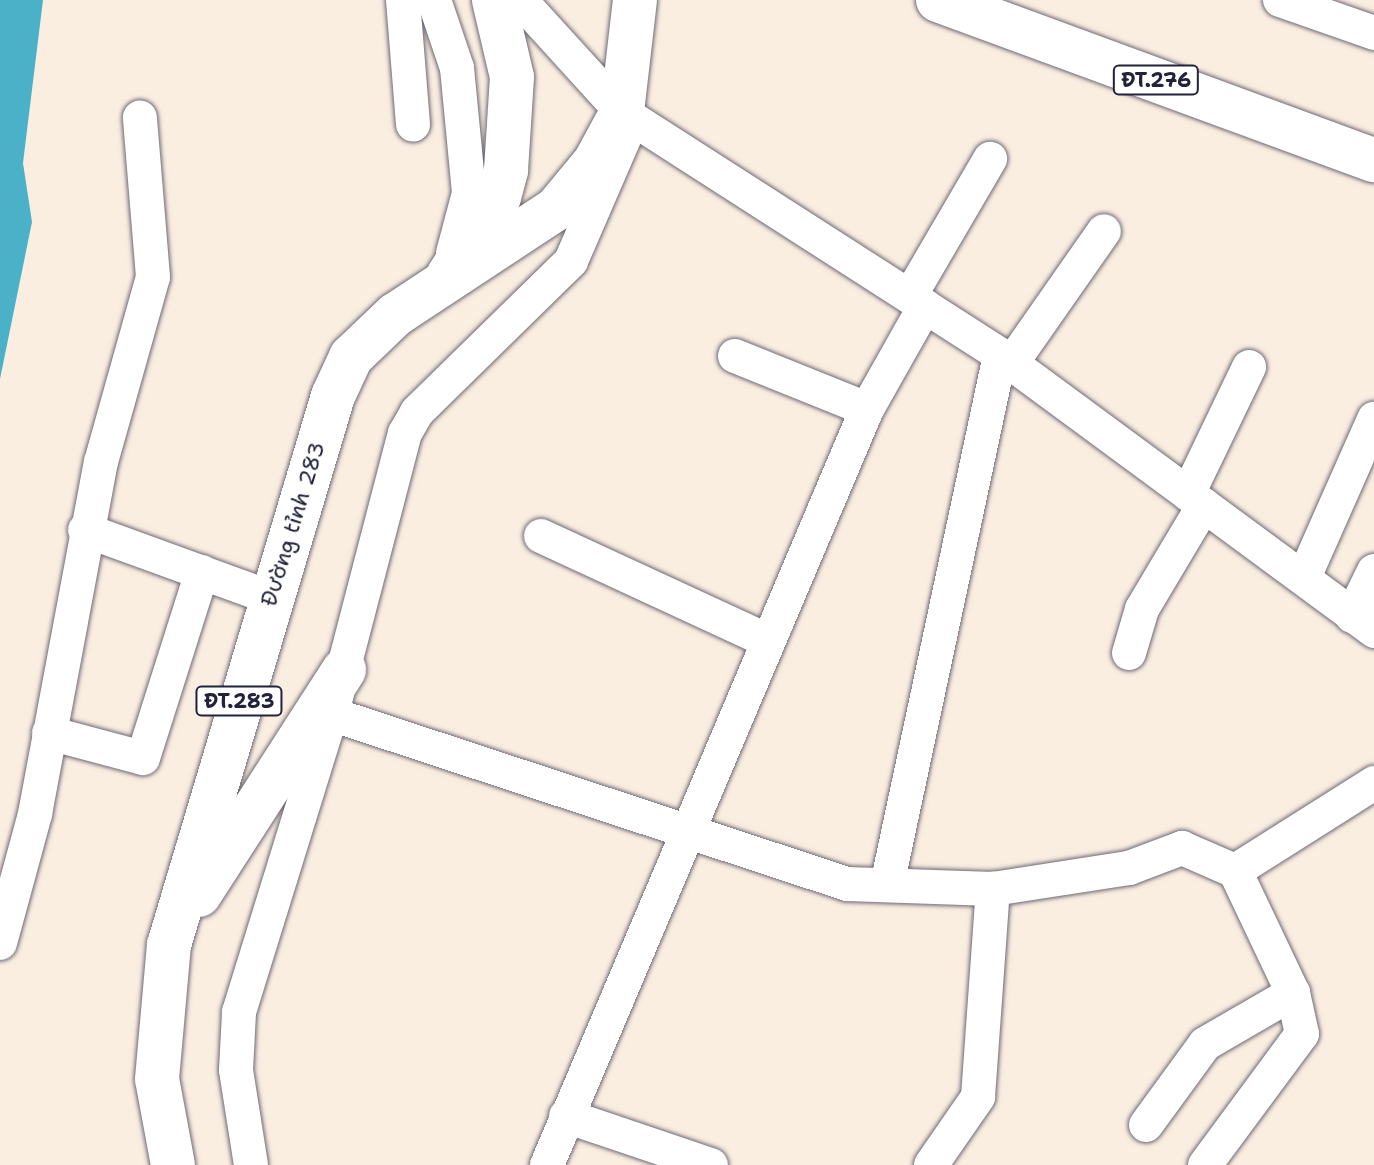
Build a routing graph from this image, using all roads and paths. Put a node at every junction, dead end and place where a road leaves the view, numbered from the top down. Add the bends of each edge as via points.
1 (403, 0) edge
2 (434, 0) edge
3 (494, 0) edge
4 (520, 0) edge
5 (635, 0) edge
6 (938, 0) edge
7 (1280, 0) edge
8 (1374, 33) edge
9 (622, 112) junction
10 (140, 118) dead end
11 (413, 125) dead end
12 (990, 159) dead end
13 (1374, 160) edge
14 (1104, 231) dead end
15 (441, 288) junction
16 (917, 301) junction
17 (735, 356) dead end
18 (1005, 360) junction
19 (1249, 367) dead end
20 (867, 409) junction
21 (1374, 419) edge
22 (1196, 499) junction
23 (85, 530) junction
24 (541, 536) dead end
25 (1374, 571) edge
26 (202, 572) junction
27 (1305, 575) junction
28 (269, 597) junction
29 (1363, 623) edge
30 (768, 641) junction
31 (1129, 653) dead end
32 (344, 670) junction
33 (331, 714) junction
34 (49, 733) junction
35 (1374, 783) edge
36 (688, 830) junction
37 (1235, 871) junction
38 (887, 885) junction
39 (993, 889) junction
40 (0, 943) edge
41 (169, 945) junction
42 (1293, 993) junction
43 (566, 1116) junction
44 (1146, 1125) dead end
45 (173, 1165) edge
46 (251, 1165) edge
47 (547, 1165) edge
48 (711, 1165) edge
49 (931, 1165) edge
50 (1205, 1165) edge

1 - 11 street
2 - 15 street via 457,68 469,193
3 - 15 main road via 512,77 506,170 499,197
4 - 9 street
5 - 9 main road, Đường tỉnh 283 / ĐT.283
6 - 13 main road, ĐT.276
7 - 8 street
9 - 15 main road, Đường tỉnh 283 / ĐT.283 via 595,162 556,209
9 - 16 street
9 - 32 street via 624,145 571,261 417,412 405,433
10 - 23 street via 153,277
12 - 16 street
14 - 18 street
15 - 28 main road, Đường tỉnh 283 / ĐT.283 via 395,315 351,357
16 - 18 street
16 - 20 street
17 - 20 street
18 - 22 street
18 - 38 street
19 - 22 street
20 - 30 street
21 - 27 street
22 - 27 street
22 - 31 street via 1142,609
23 - 26 street
23 - 34 street
24 - 30 street
25 - 29 street
26 - 28 street
26 - 34 street via 143,758
27 - 29 street
28 - 41 main road, Đường tỉnh 283 / ĐT.283
30 - 36 street
32 - 33 street
32 - 41 main road
33 - 36 street
33 - 46 street via 239,1012 236,1070
34 - 40 street
35 - 37 street
36 - 38 street via 847,884
36 - 43 street
37 - 39 street via 1182,848 1129,868
37 - 42 street
38 - 39 street
39 - 49 street via 978,1097
41 - 45 main road, Đường tỉnh 283 / ĐT.283 via 157,1079
42 - 44 street via 1205,1044
42 - 50 street via 1302,1034
43 - 47 street
43 - 48 street

